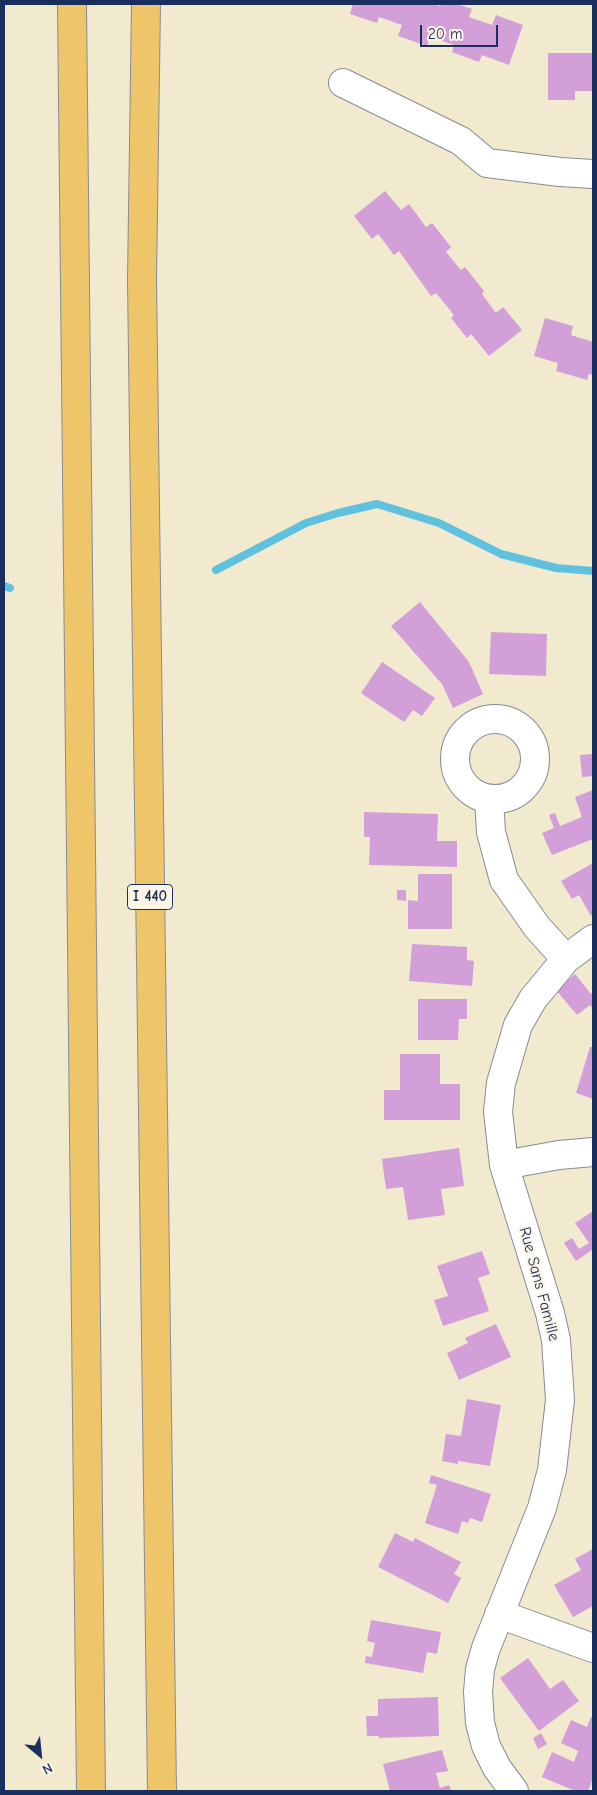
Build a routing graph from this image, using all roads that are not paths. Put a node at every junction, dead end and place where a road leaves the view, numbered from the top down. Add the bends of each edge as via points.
1 (72, 4) edge
2 (146, 4) edge
3 (343, 83) dead end
4 (593, 174) edge
5 (490, 799) dead end
6 (593, 939) edge
7 (566, 959) junction
8 (593, 1152) edge
9 (504, 1165) junction
10 (499, 1614) junction
11 (593, 1648) edge
12 (91, 1791) edge
13 (162, 1791) edge
14 (514, 1791) edge

1 - 12 highway
2 - 13 highway, I 440 via 142,280
3 - 4 street via 461,141 487,163
5 - 7 street via 491,832 504,880 537,927
6 - 7 street, Rue Sans Famille
7 - 9 street, Rue Sans Famille via 533,1000 518,1025 509,1053 498,1112
8 - 9 street
9 - 10 street, Rue Sans Famille via 550,1313 556,1340 560,1400 552,1470 542,1508
10 - 11 street
10 - 14 street, Rue Sans Famille via 480,1669 478,1700 486,1746

